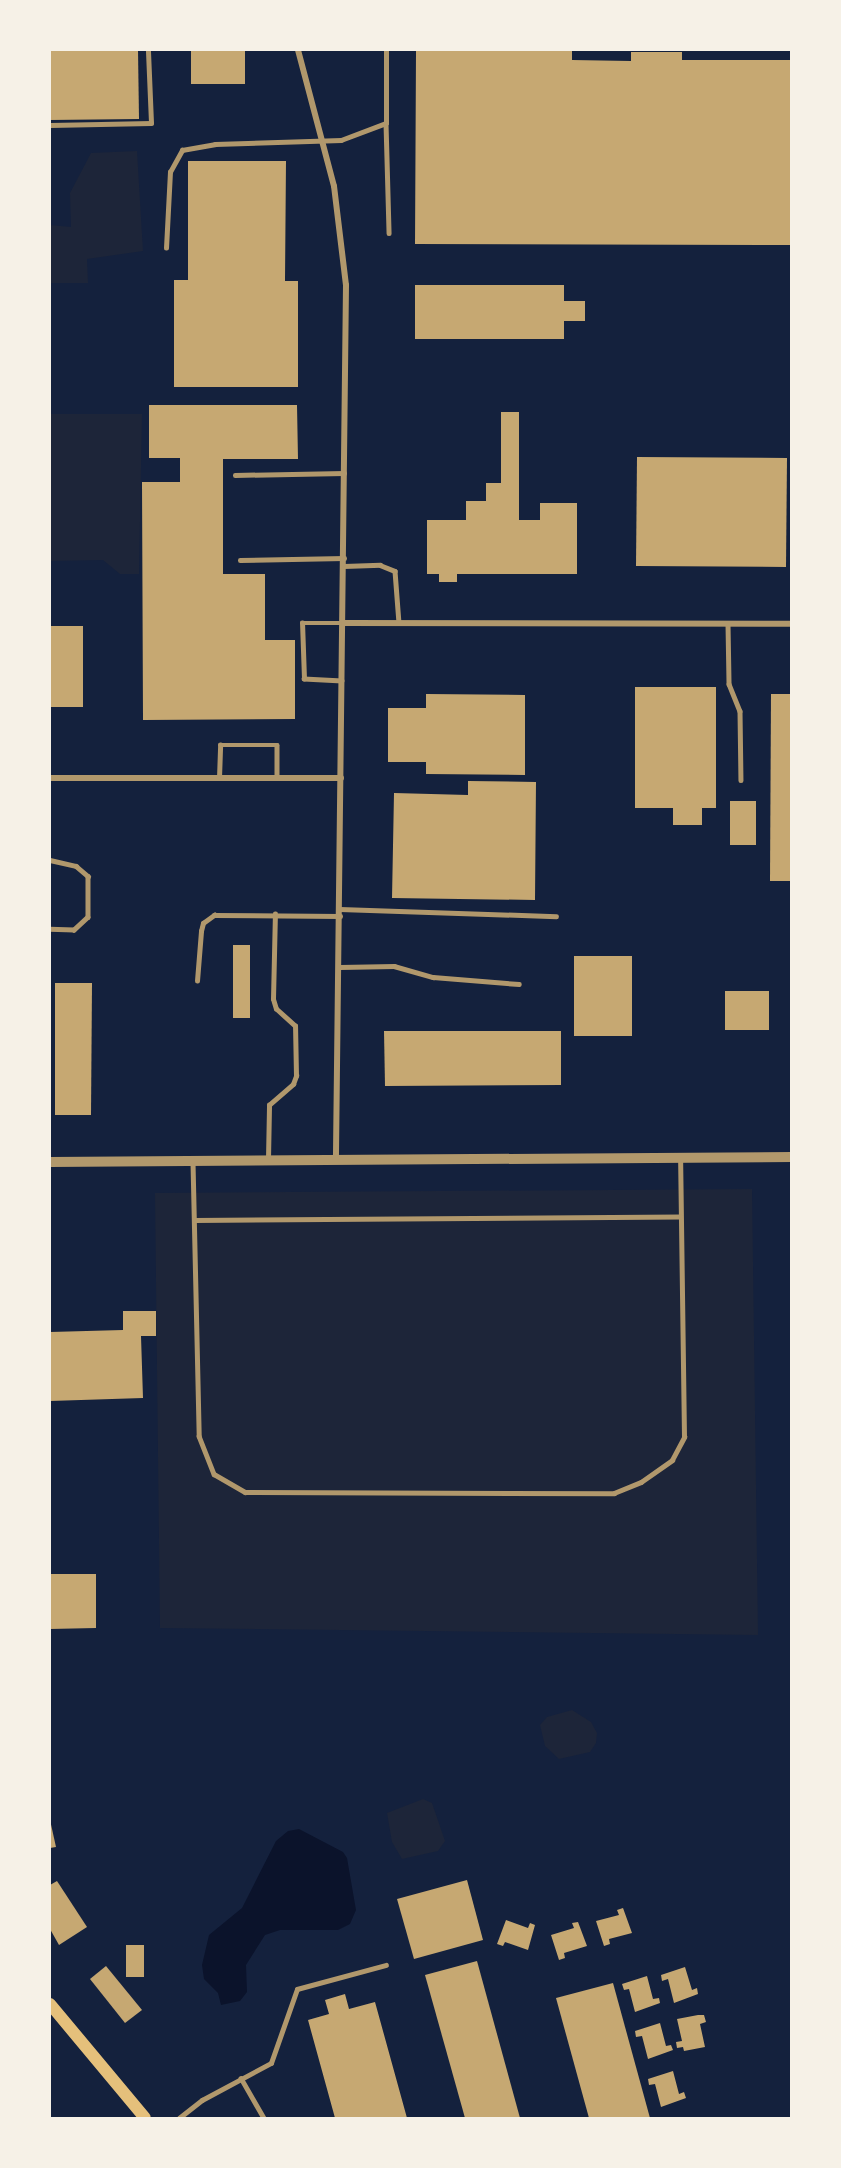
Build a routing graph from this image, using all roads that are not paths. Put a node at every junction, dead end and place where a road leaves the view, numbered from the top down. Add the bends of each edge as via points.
1 (148, 50) edge
2 (298, 50) edge
3 (386, 50) edge
4 (386, 123) junction
5 (50, 125) edge
6 (323, 142) junction
7 (389, 233) dead end
8 (166, 248) dead end
9 (344, 473) junction
10 (235, 475) dead end
11 (344, 558) junction
12 (240, 560) dead end
13 (344, 566) junction
14 (344, 623) junction
15 (399, 624) junction
16 (728, 624) junction
17 (792, 624) edge
18 (342, 681) junction
19 (50, 778) edge
20 (219, 778) junction
21 (277, 778) junction
22 (341, 778) junction
23 (741, 780) dead end
24 (50, 860) edge
25 (340, 912) junction
26 (275, 914) junction
27 (556, 916) dead end
28 (50, 929) edge
29 (340, 967) junction
30 (197, 981) dead end
31 (519, 984) dead end
32 (680, 1157) junction
33 (792, 1157) edge
34 (336, 1158) junction
35 (268, 1159) junction
36 (193, 1160) junction
37 (50, 1162) edge
38 (680, 1217) junction
39 (194, 1220) junction
40 (386, 1965) dead end
41 (50, 2004) edge
42 (241, 2078) junction
43 (145, 2118) edge
44 (179, 2118) edge
45 (264, 2118) edge

1 - 5 lane via 151,123
2 - 6 street
3 - 4 lane
4 - 6 lane via 341,140
4 - 7 lane
6 - 8 lane via 215,144 182,150 170,172
6 - 9 street via 334,186 346,285
9 - 10 lane
9 - 11 street
11 - 12 lane
11 - 13 street
13 - 14 street
13 - 15 lane via 380,565 395,571
14 - 15 street
14 - 18 street
14 - 18 lane via 302,623 304,679
15 - 16 street
16 - 17 street
16 - 23 lane via 729,684 740,711
18 - 22 street
19 - 20 street
20 - 21 street
20 - 21 lane via 220,745 277,745
21 - 22 street
22 - 25 street
24 - 28 lane via 76,866 88,876 88,917 74,930
25 - 26 lane
25 - 27 lane
25 - 29 street
26 - 30 lane via 227,913 207,918 201,931
26 - 35 lane via 273,999 276,1009 295,1026 296,1076 293,1084 269,1105
29 - 31 lane via 394,966 433,977
29 - 34 street
32 - 33 street
32 - 34 street
32 - 38 lane
34 - 35 street
35 - 36 street
36 - 37 street
36 - 39 lane
38 - 39 lane
38 - 39 lane via 684,1437 672,1460 641,1482 614,1493 245,1492 214,1474 199,1436
40 - 42 lane via 297,1989 271,2063
41 - 43 main road
42 - 44 lane
42 - 45 lane

